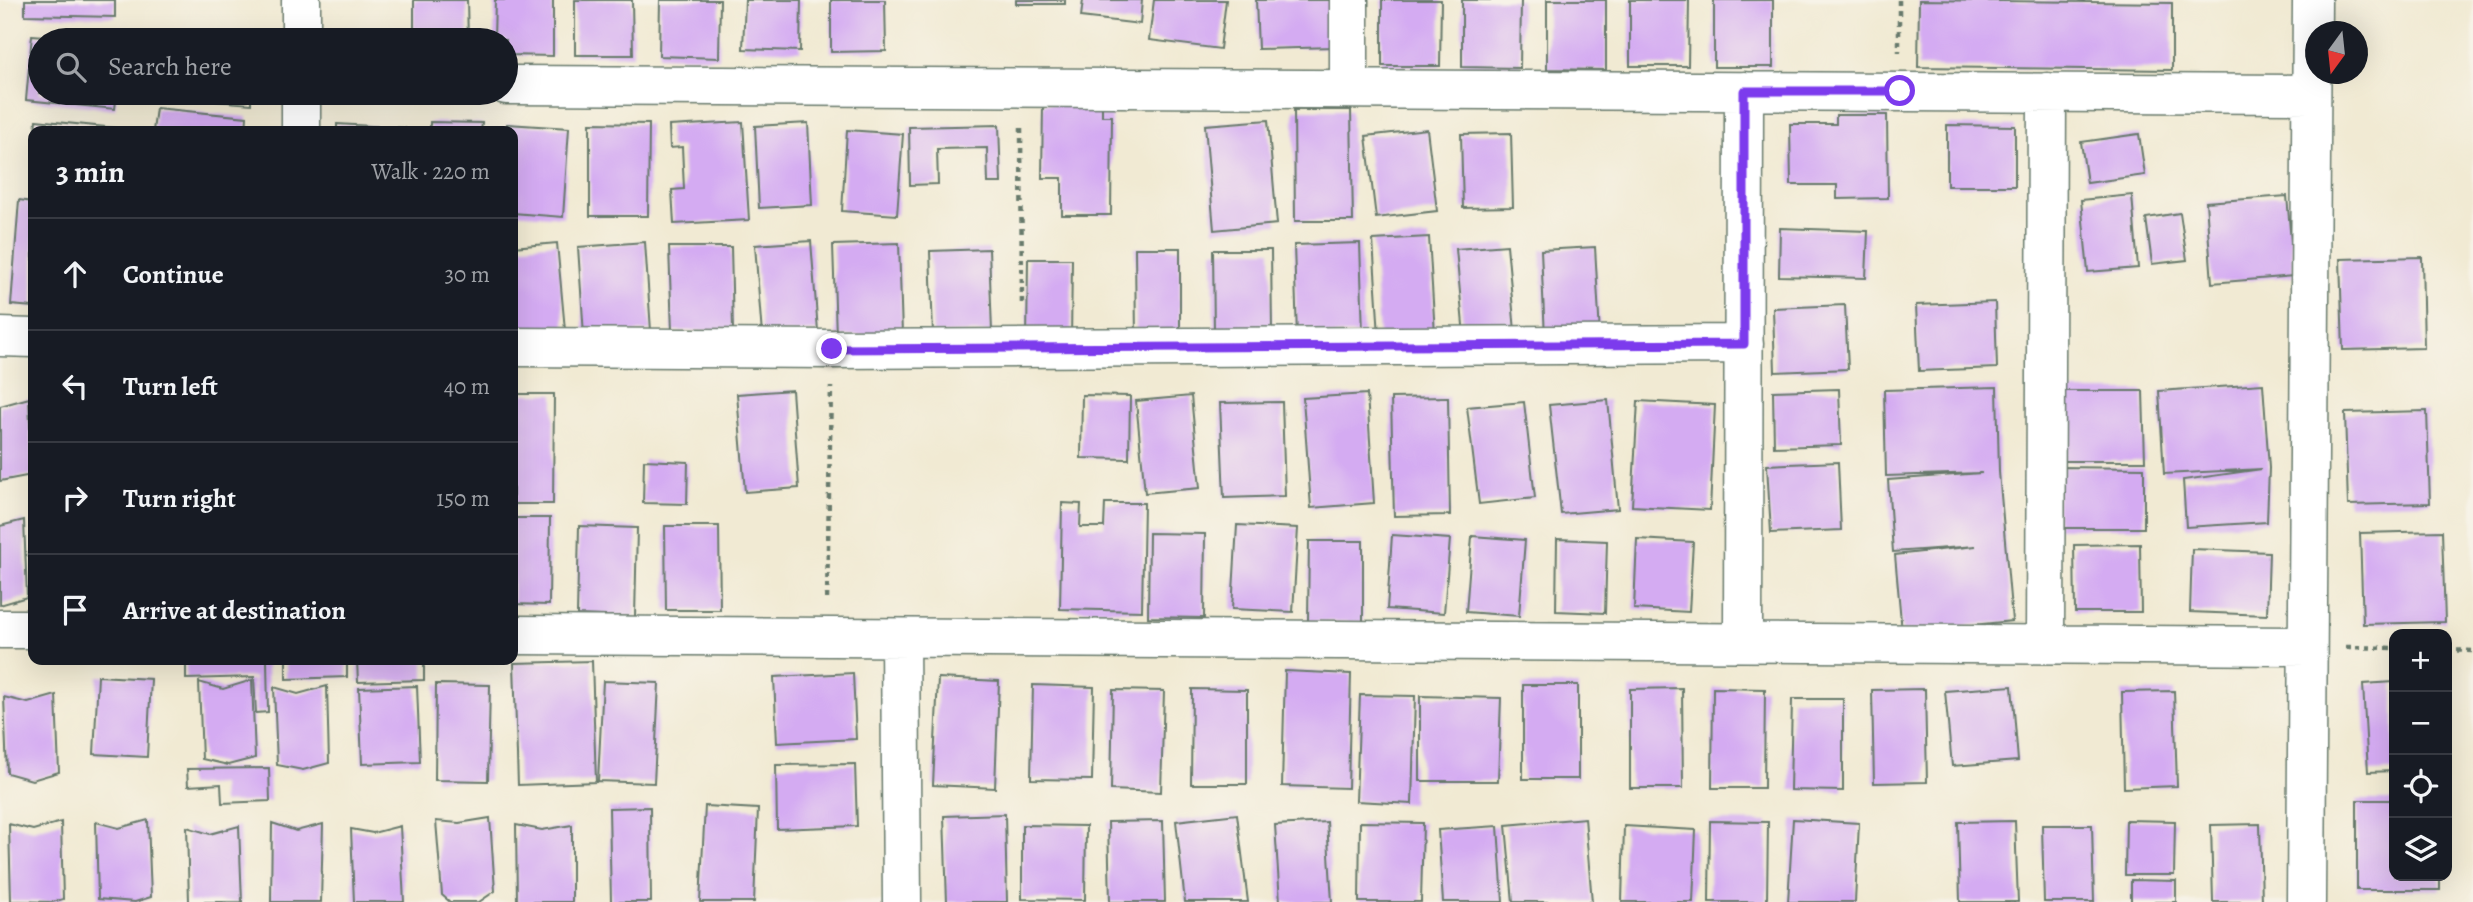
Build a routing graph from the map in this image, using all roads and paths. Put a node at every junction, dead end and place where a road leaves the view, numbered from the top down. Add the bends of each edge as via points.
1 (301, 0) edge
2 (1349, 0) edge
3 (1899, 0) edge
4 (2312, 0) edge
5 (301, 28) edge
6 (518, 85) edge
7 (1020, 88) junction
8 (1349, 89) junction
9 (1744, 91) junction
10 (1900, 91) junction
11 (2047, 92) junction
12 (2311, 94) junction
13 (301, 105) edge
14 (301, 126) edge
15 (0, 337) edge
16 (28, 338) edge
17 (1744, 344) junction
18 (518, 346) edge
19 (1022, 348) junction
20 (832, 349) junction
21 (0, 629) edge
22 (28, 629) edge
23 (518, 635) edge
24 (826, 638) junction
25 (900, 638) junction
26 (1743, 642) junction
27 (2045, 643) junction
28 (2306, 646) junction
29 (2452, 650) edge
30 (2473, 650) edge
31 (902, 902) edge
32 (2306, 902) edge

1 - 5 street
2 - 8 street
3 - 10 path
4 - 12 street
6 - 7 street
7 - 8 street
7 - 19 path
8 - 9 street
9 - 10 street
9 - 17 street
10 - 11 street
11 - 12 street
11 - 27 street
12 - 28 street
13 - 14 street
15 - 16 street
17 - 19 street
17 - 26 street
18 - 20 street
19 - 20 street
20 - 24 path
21 - 22 street
23 - 24 street
24 - 25 street
25 - 26 street
25 - 31 street
26 - 27 street
27 - 28 street
28 - 32 street
29 - 30 path

